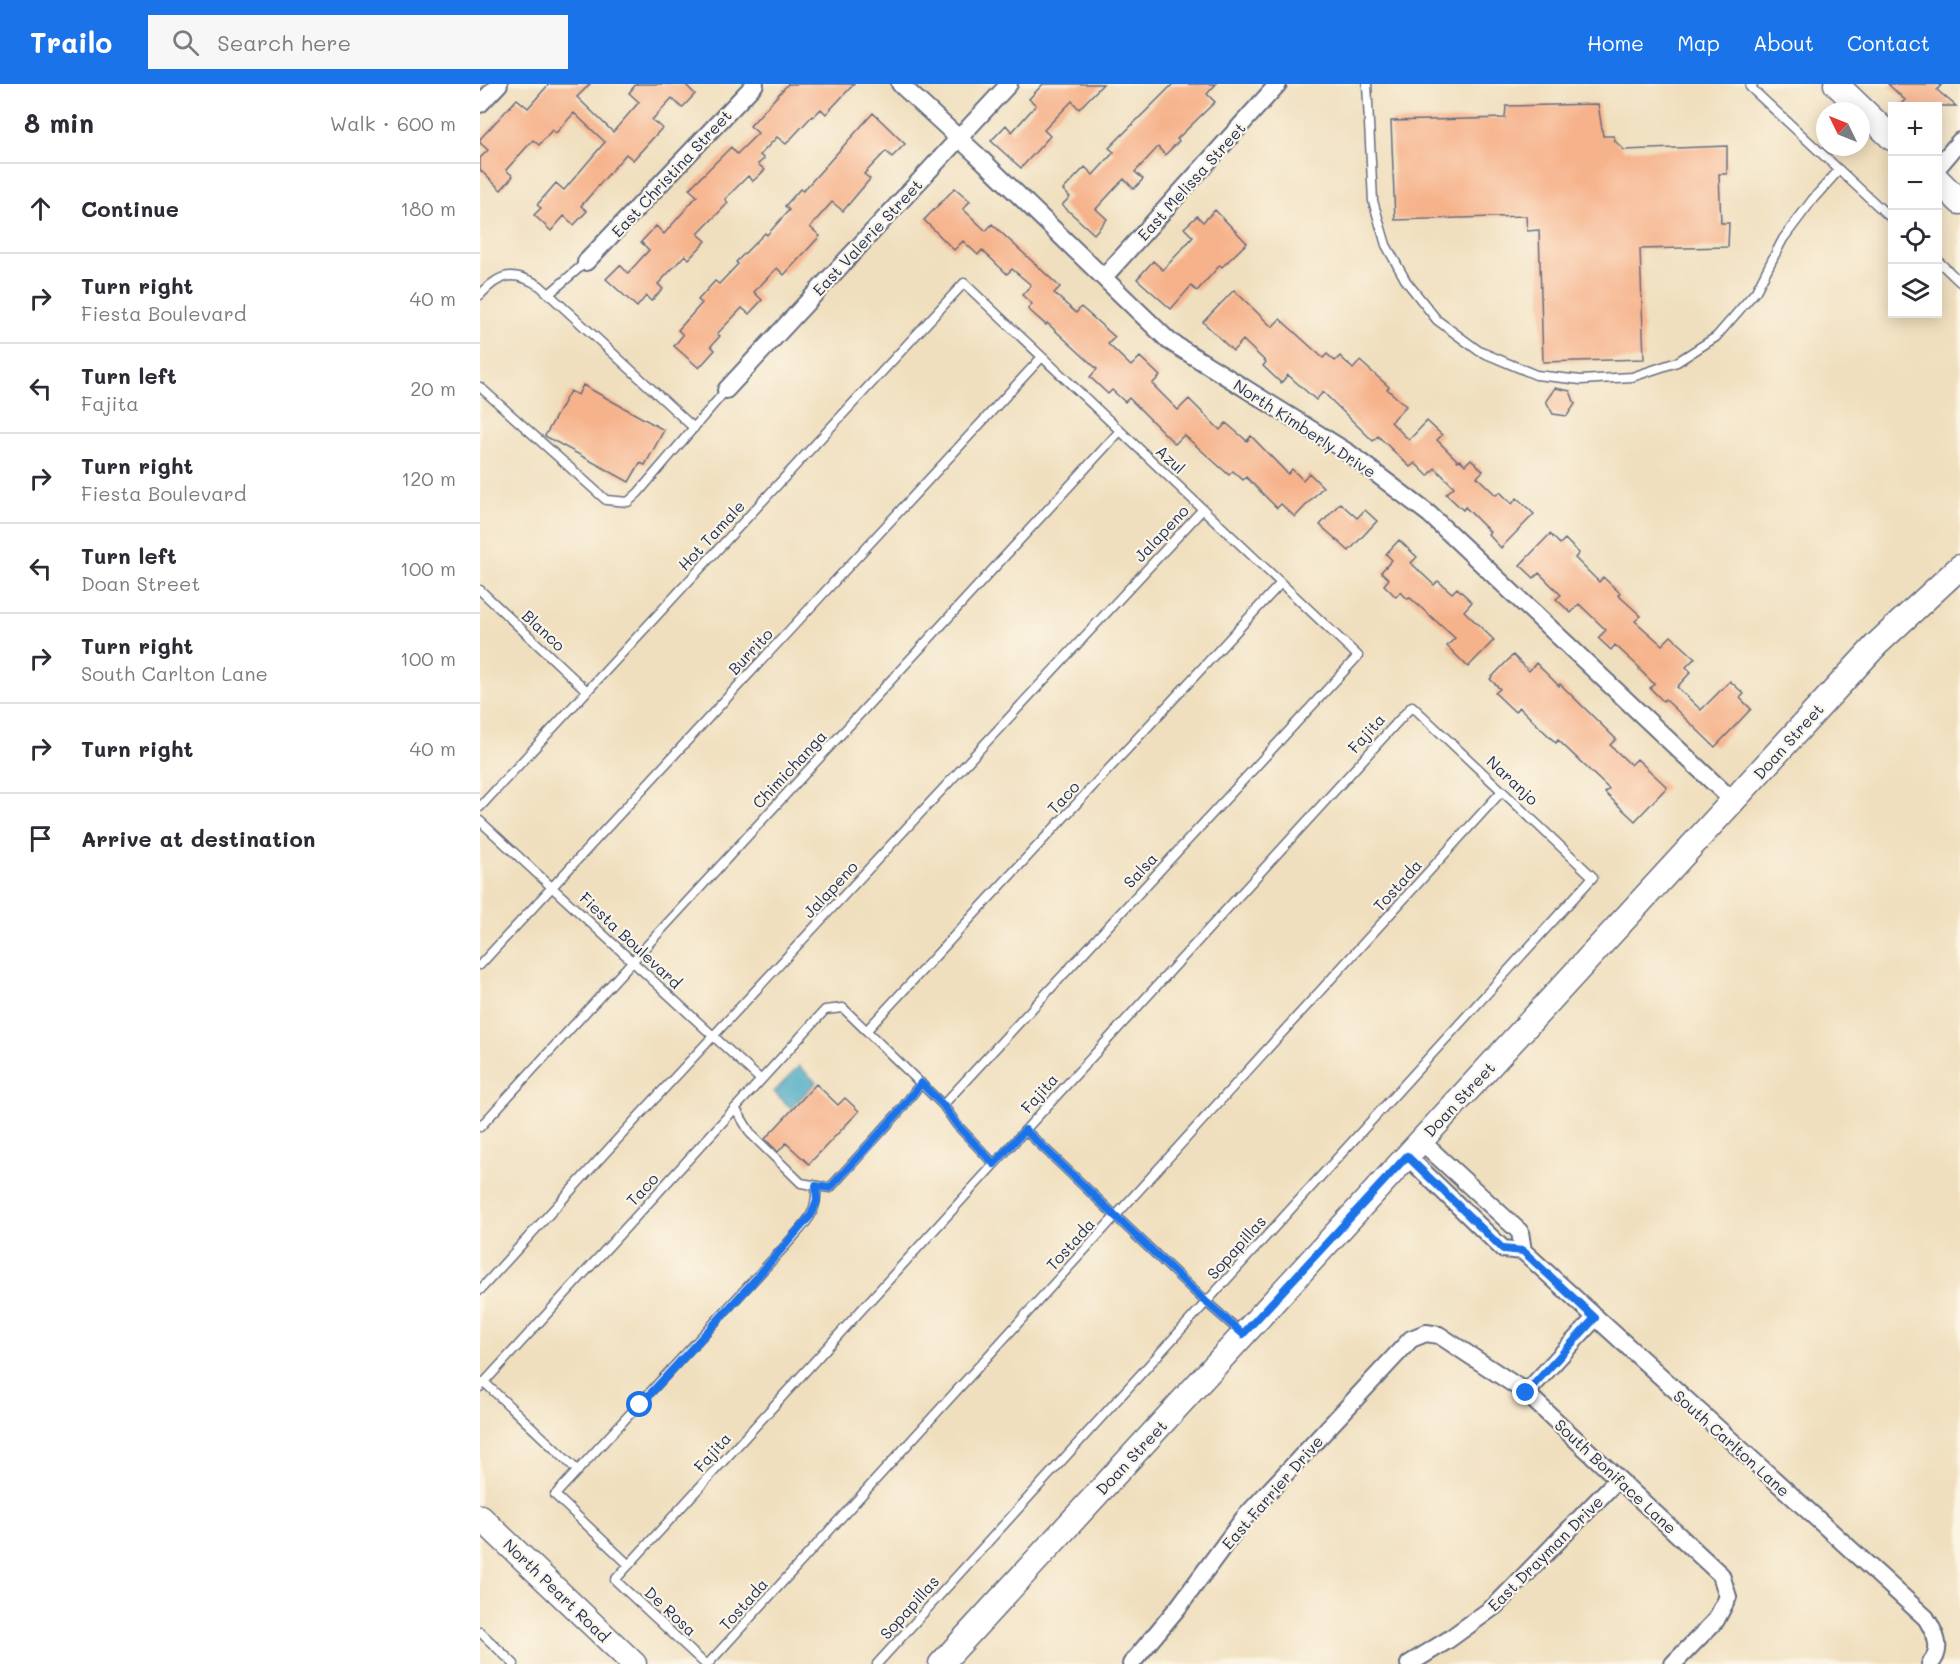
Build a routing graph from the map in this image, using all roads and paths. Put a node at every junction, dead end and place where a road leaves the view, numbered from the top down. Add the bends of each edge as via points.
1 (499, 84) edge
2 (755, 84) edge
3 (900, 84) edge
4 (1009, 84) edge
5 (1278, 84) edge
6 (1367, 84) edge
7 (1753, 84) edge
8 (1836, 84) edge
9 (480, 104) edge
10 (1888, 133) edge
11 (959, 138) junction
12 (1960, 141) edge
13 (1942, 162) edge
14 (1839, 170) junction
15 (1942, 184) edge
16 (1960, 202) edge
17 (1888, 214) edge
18 (586, 262) joint
19 (1941, 264) edge
20 (1104, 277) junction
21 (1960, 282) edge
22 (964, 284) joint
23 (549, 294) junction
24 (480, 295) edge
25 (1042, 357) junction
26 (480, 387) edge
27 (726, 390) joint
28 (694, 428) junction
29 (1120, 431) junction
30 (1203, 509) junction
31 (1960, 567) edge
32 (1281, 583) junction
33 (480, 590) edge
34 (1358, 656) joint
35 (587, 691) junction
36 (1412, 706) joint
37 (1502, 791) junction
38 (1733, 801) junction
39 (480, 807) edge
40 (480, 821) edge
41 (1593, 877) joint
42 (552, 888) junction
43 (633, 962) junction
44 (480, 965) edge
45 (867, 1030) junction
46 (713, 1036) junction
47 (761, 1080) junction
48 (921, 1083) junction
49 (943, 1105) junction
50 (735, 1108) junction
51 (480, 1127) edge
52 (1025, 1130) junction
53 (1414, 1148) junction
54 (994, 1164) junction
55 (816, 1186) junction
56 (1116, 1216) junction
57 (1523, 1251) junction
58 (480, 1290) edge
59 (1206, 1302) junction
60 (1595, 1318) junction
61 (1426, 1333) joint
62 (1243, 1334) junction
63 (482, 1384) edge
64 (1526, 1393) junction
65 (578, 1470) junction
66 (1618, 1479) junction
67 (481, 1521) edge
68 (629, 1565) junction
69 (615, 1580) joint
70 (480, 1632) edge
71 (514, 1664) edge
72 (634, 1664) edge
73 (706, 1664) edge
74 (877, 1664) edge
75 (941, 1664) edge
76 (1131, 1664) edge
77 (1409, 1664) edge
78 (1673, 1664) edge
79 (1930, 1664) edge

1 - 9 street
2 - 18 street, East Christina Street
3 - 11 street, North Kimberly Drive
4 - 11 street, East Valerie Street
5 - 20 street, East Melissa Street
6 - 14 lane via 1373,201 1386,245 1406,281 1437,320 1479,351 1536,375 1581,380 1632,376 1677,362 1716,338 1756,291 1783,239
7 - 14 lane via 1750,87
8 - 10 street
11 - 20 street, North Kimberly Drive
11 - 27 street, East Valerie Street
12 - 13 street
14 - 17 lane
15 - 16 street
18 - 23 lane
19 - 21 lane
20 - 38 street, North Kimberly Drive via 1169,341 1349,453 1429,514
22 - 25 lane, Azul
22 - 35 lane, Hot Tamale
23 - 24 lane via 527,278 515,276 502,277
23 - 28 lane
25 - 29 lane, Azul
25 - 42 lane, Burrito
26 - 28 lane via 606,500 628,502
27 - 28 lane
29 - 30 lane, Azul
29 - 43 lane, Chimichanga
30 - 32 lane, Azul
30 - 46 lane, Jalapeno
31 - 38 street, Doan Street via 1877,644
32 - 34 lane, Azul
32 - 45 lane, Taco
33 - 35 lane, Blanco
34 - 49 lane, Salsa
35 - 39 lane, Hot Tamale
36 - 37 lane, Naranjo
36 - 52 lane, Fajita
37 - 41 lane, Naranjo
37 - 56 lane, Tostada
38 - 53 street, Doan Street
40 - 42 lane, Fiesta Boulevard
41 - 59 lane, Sopapillas
42 - 43 lane, Fiesta Boulevard
42 - 44 lane, Burrito
43 - 46 lane, Fiesta Boulevard
43 - 51 lane, Chimichanga
45 - 47 lane, Taco via 843,1008 825,1010
45 - 48 lane
46 - 47 lane, Fiesta Boulevard
46 - 58 lane, Jalapeno
47 - 50 lane, Taco
48 - 49 lane
48 - 55 lane via 830,1188
49 - 54 lane
50 - 55 lane via 763,1147 801,1183
50 - 63 lane, Taco
52 - 54 lane, Fajita
52 - 56 lane
53 - 57 street, South Carlton Lane via 1520,1232
53 - 57 street, South Carlton Lane via 1503,1249
53 - 62 street, Doan Street
54 - 68 lane, Fajita
55 - 65 lane via 817,1201 811,1215 788,1243
56 - 59 lane
56 - 73 lane, Tostada
57 - 60 street, South Carlton Lane
59 - 62 lane
59 - 74 lane, Sopapillas
60 - 64 street
60 - 79 street, South Carlton Lane via 1926,1618 1938,1638 1935,1659
61 - 64 street, South Boniface Lane via 1439,1335
61 - 76 street, East Farrier Drive via 1411,1339 1245,1518
62 - 75 street, Doan Street
63 - 65 lane
64 - 66 street, South Boniface Lane
65 - 68 lane via 555,1495
66 - 77 street, East Drayman Drive via 1495,1606
66 - 78 street, South Boniface Lane via 1721,1575 1728,1597 1716,1620
67 - 72 street, North Peart Road
68 - 69 lane, Fajita
69 - 73 lane, De Rosa
70 - 71 lane

